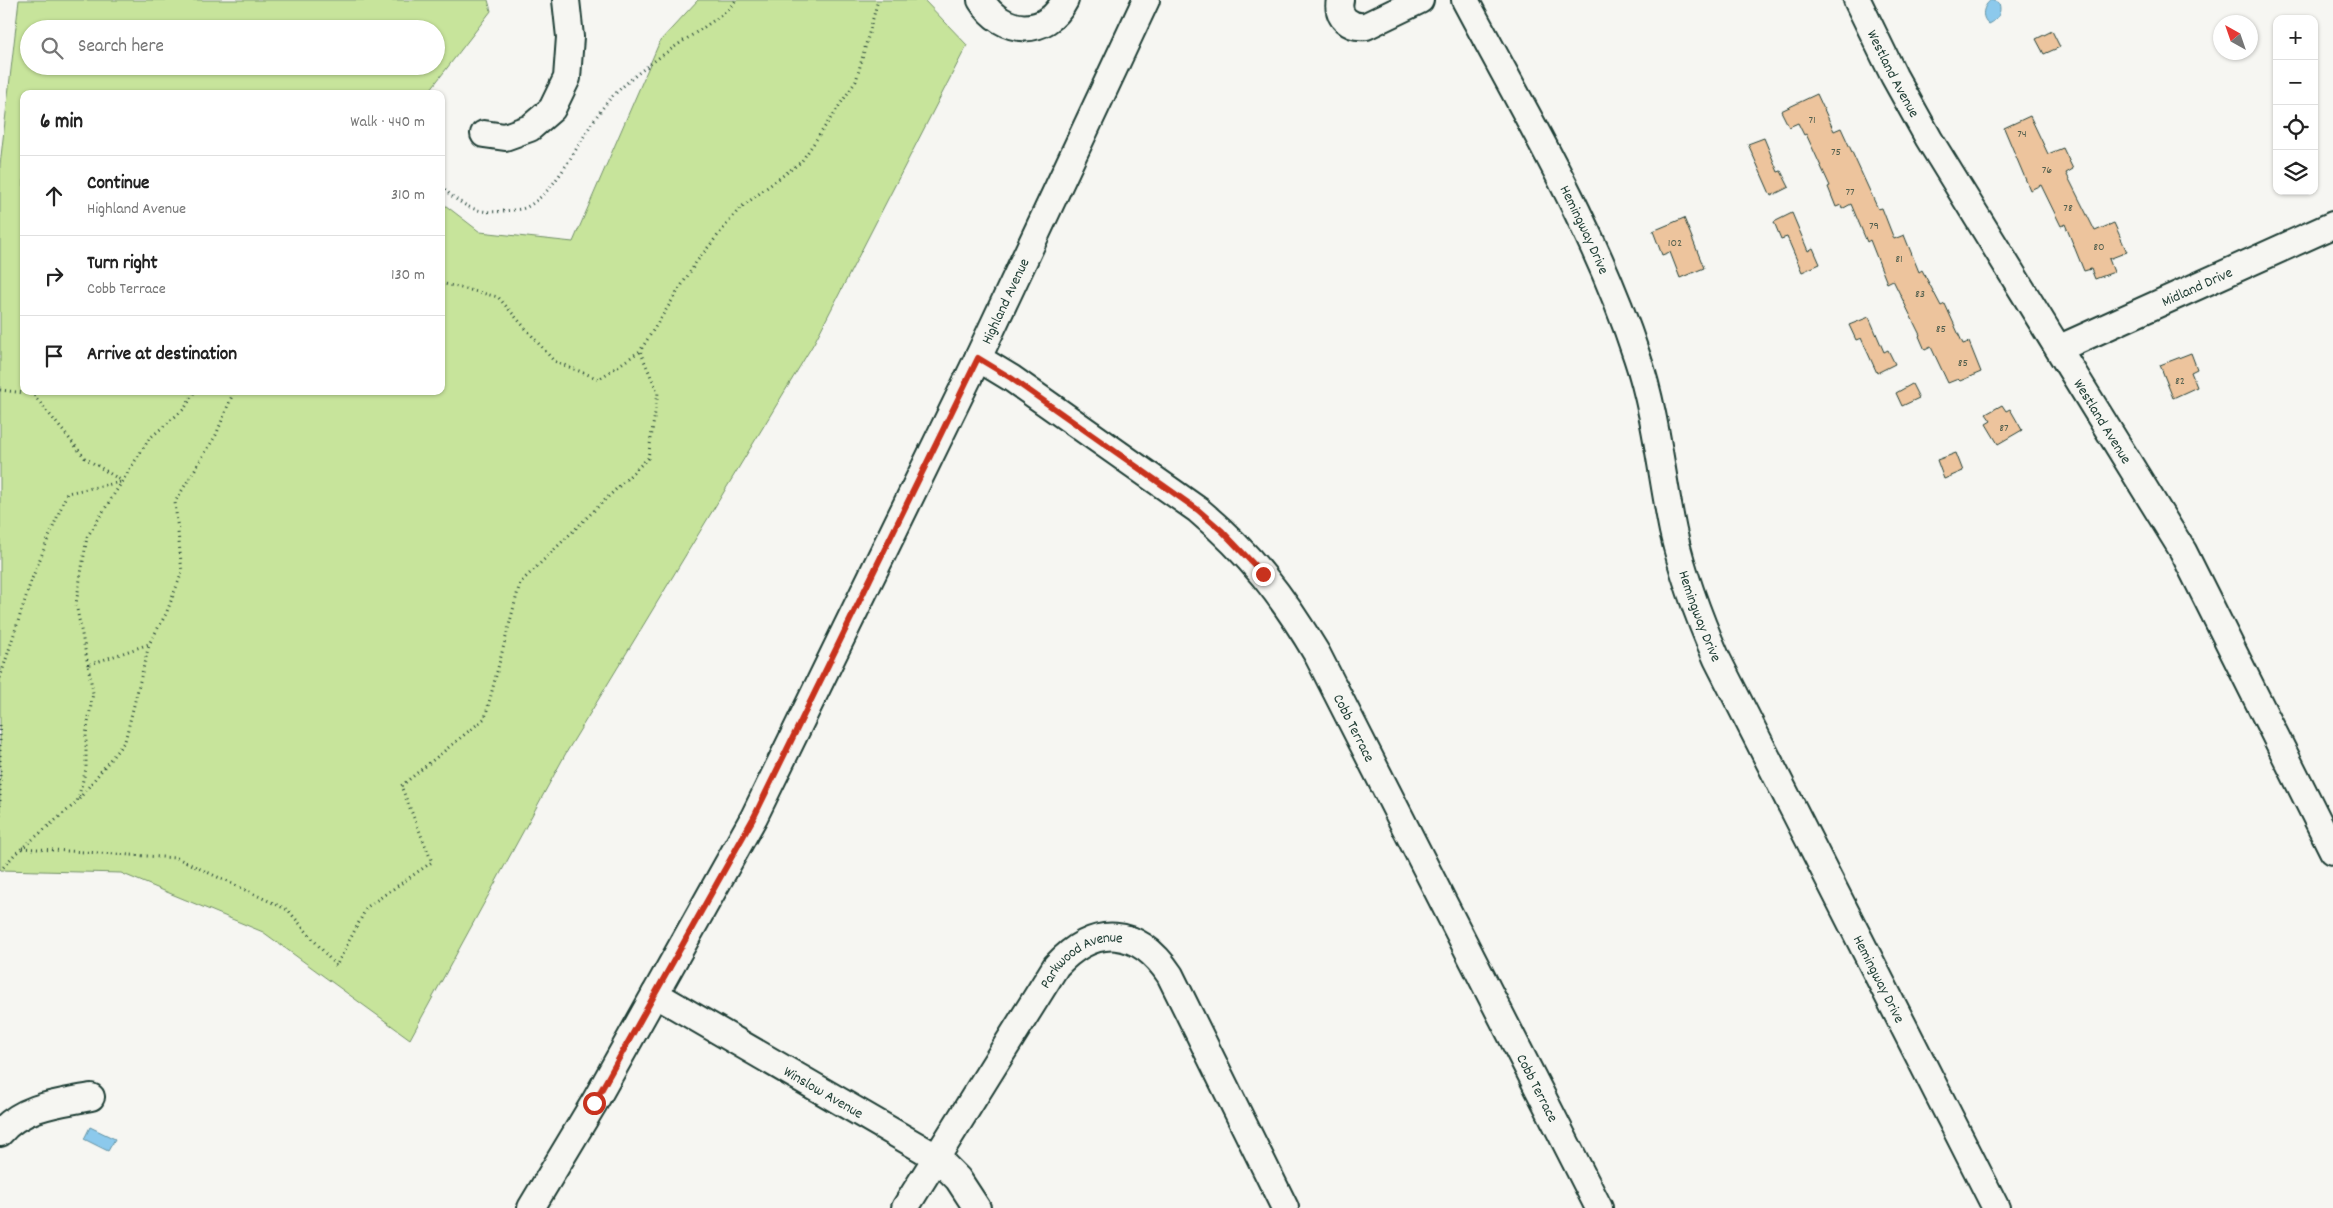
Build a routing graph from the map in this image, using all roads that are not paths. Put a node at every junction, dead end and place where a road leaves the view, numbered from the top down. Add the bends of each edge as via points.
1 (566, 0) edge
2 (981, 0) edge
3 (1065, 0) edge
4 (1146, 0) edge
5 (1340, 0) edge
6 (1420, 0) edge
7 (1465, 0) edge
8 (1857, 0) edge
9 (484, 134) dead end
10 (2333, 225) edge
11 (2060, 348) junction
12 (978, 358) junction
13 (2333, 851) edge
14 (654, 994) junction
15 (92, 1097) dead end
16 (0, 1133) edge
17 (936, 1157) junction
18 (531, 1208) edge
19 (905, 1208) edge
20 (977, 1208) edge
21 (1285, 1208) edge
22 (1599, 1208) edge
23 (1996, 1208) edge

1 - 9 street via 570,37 568,78 552,109 530,128 505,137
2 - 3 street via 988,11 1008,24 1030,27 1050,20
4 - 12 street, Highland Avenue
5 - 6 street via 1342,16 1352,26 1359,27
7 - 23 street, Hemingway Drive via 1569,194 1621,311 1646,387 1673,532 1702,627
8 - 11 street, Westland Avenue via 1929,139
10 - 11 street, Midland Drive
11 - 13 street, Westland Avenue via 2194,572
12 - 14 street, Highland Avenue via 754,817
12 - 22 street, Cobb Terrace via 1198,510 1222,531 1281,596 1317,654
14 - 17 street, Winslow Avenue
14 - 18 street, Highland Avenue
15 - 16 street via 29,1112 12,1120
17 - 19 street, Parkwood Avenue
17 - 20 street, Winslow Avenue via 958,1178
17 - 21 street, Parkwood Avenue via 1056,966 1082,945 1100,938 1125,937 1140,943 1170,975

